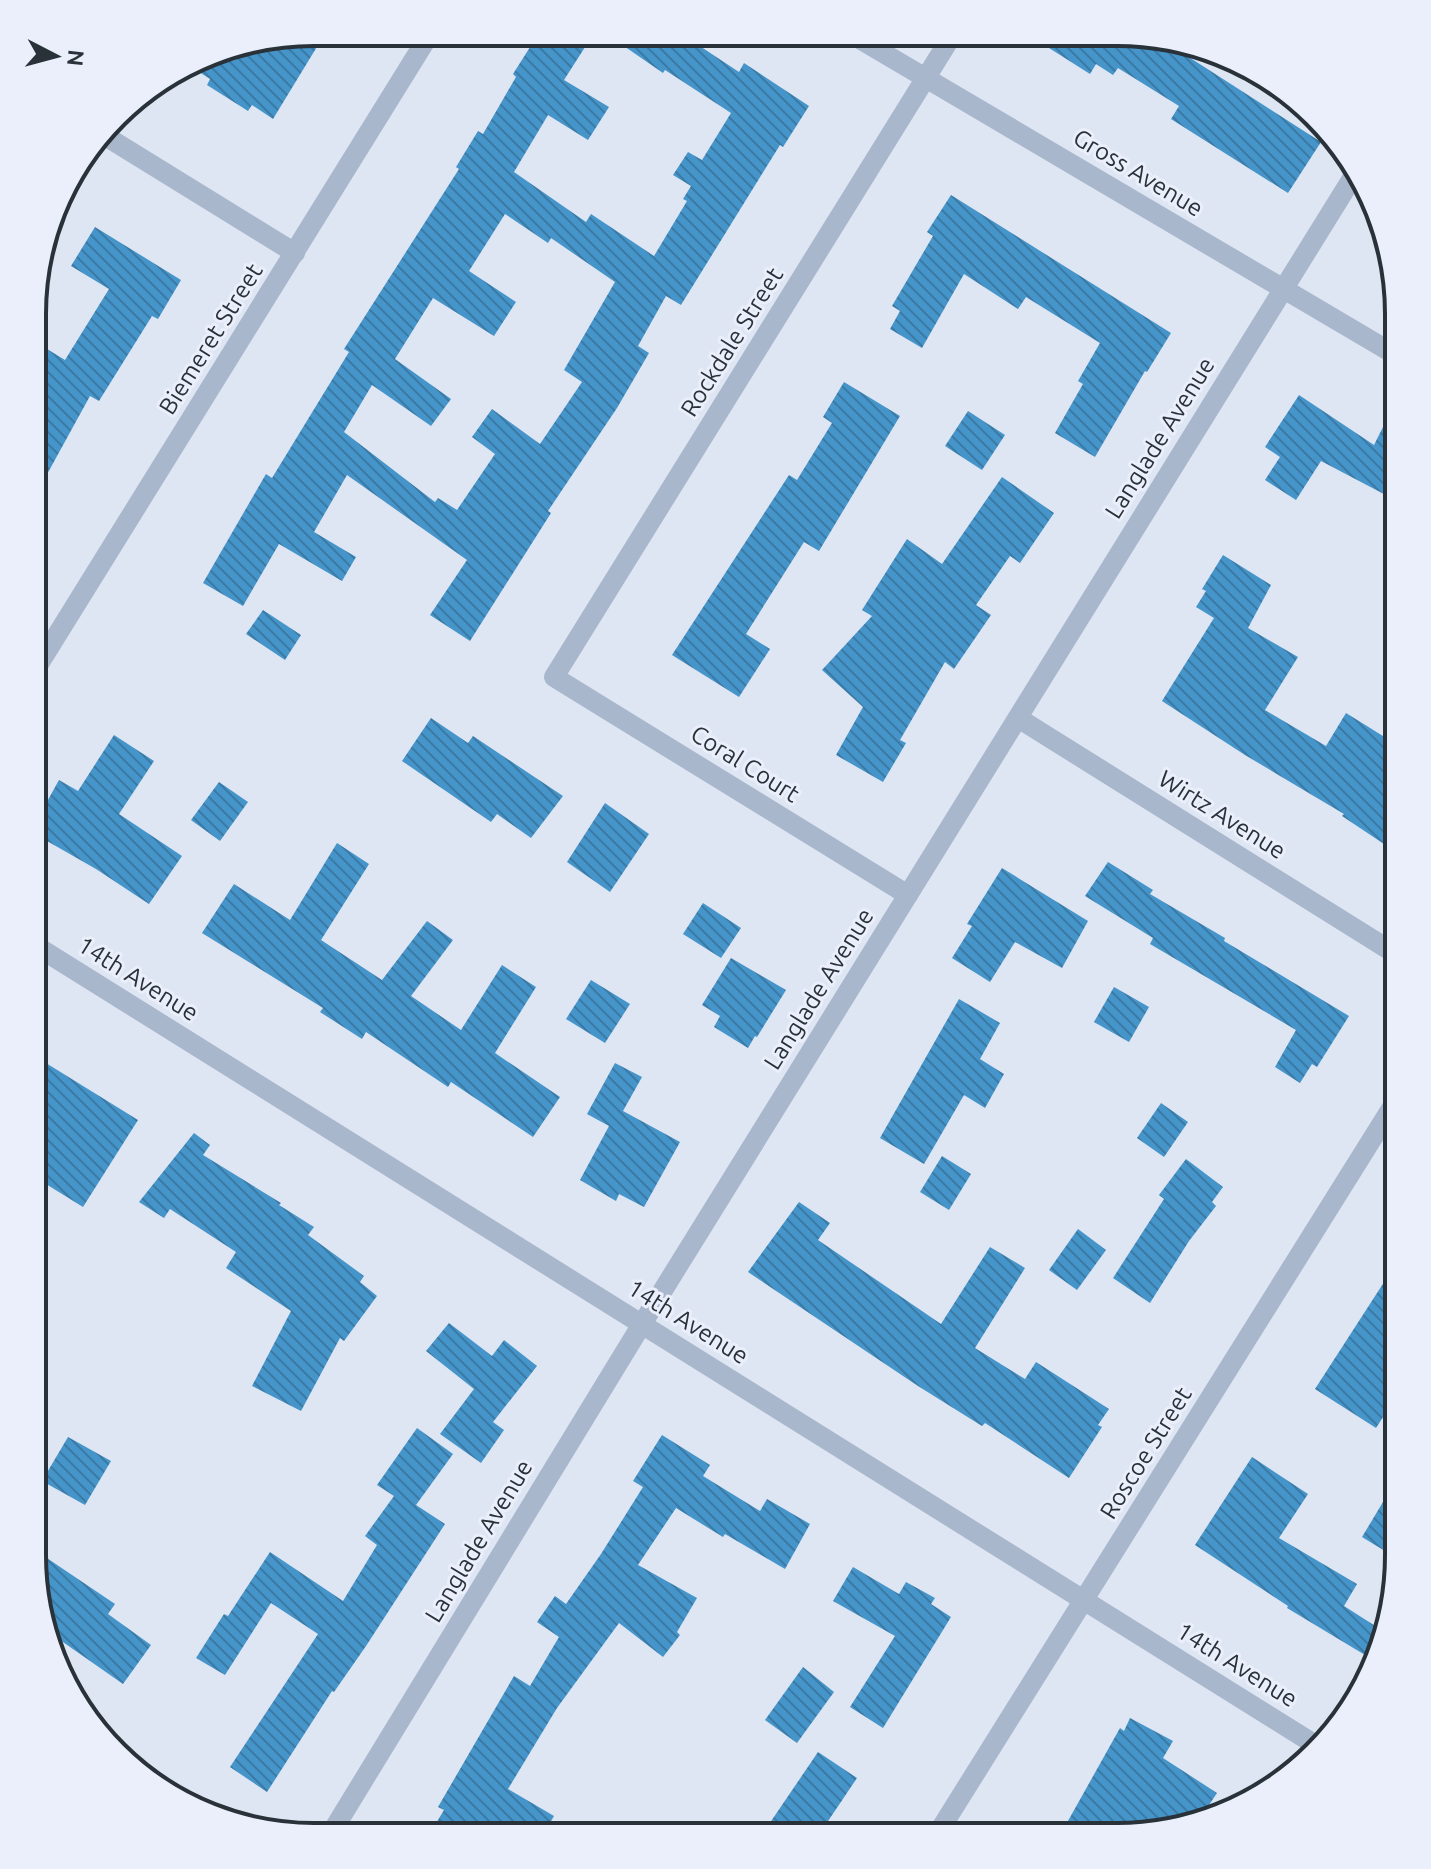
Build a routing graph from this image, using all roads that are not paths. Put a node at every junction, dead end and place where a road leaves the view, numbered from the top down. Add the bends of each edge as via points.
1 (422, 46) edge
2 (871, 46) edge
3 (946, 46) edge
4 (926, 78) junction
5 (110, 139) edge
6 (1350, 182) edge
7 (295, 253) junction
8 (1283, 289) junction
9 (1385, 349) edge
10 (46, 653) edge
11 (554, 677) joint
12 (1018, 718) junction
13 (908, 895) junction
14 (1384, 947) edge
15 (46, 952) edge
16 (1384, 1120) edge
17 (642, 1324) junction
18 (1085, 1601) junction
19 (1310, 1741) edge
20 (337, 1823) edge
21 (944, 1823) edge

1 - 7 street, Biemeret Street
2 - 4 street, Gross Avenue
3 - 4 street, Rockdale Street
4 - 8 street, Gross Avenue
4 - 11 street, Rockdale Street
5 - 7 street
6 - 8 street, Langlade Avenue
7 - 10 street, Biemeret Street
8 - 9 street, Gross Avenue
8 - 12 street, Langlade Avenue
11 - 13 street, Coral Court
12 - 13 street, Langlade Avenue
12 - 14 street, Wirtz Avenue
13 - 17 street, Langlade Avenue
15 - 17 street, 14th Avenue
16 - 18 street, Roscoe Street
17 - 18 street, 14th Avenue
17 - 20 street, Langlade Avenue
18 - 19 street, 14th Avenue
18 - 21 street, Roscoe Street

